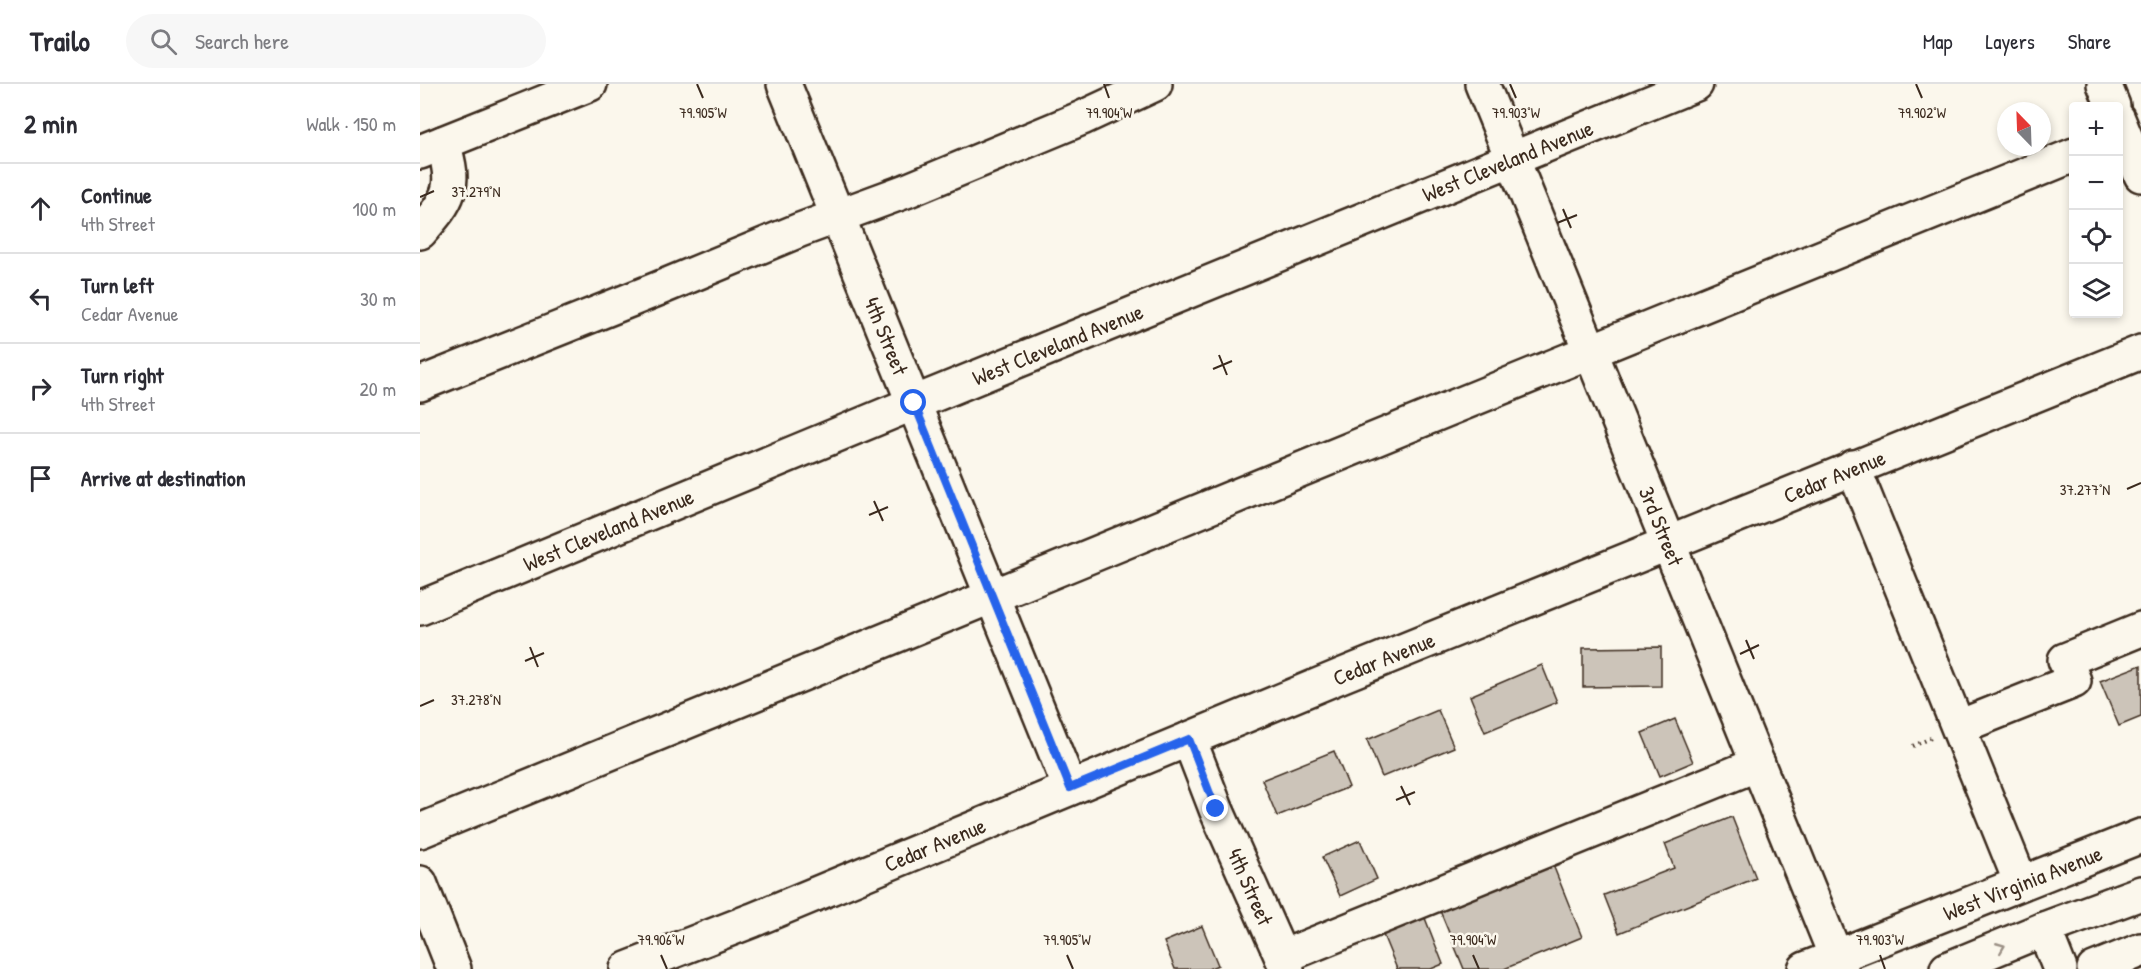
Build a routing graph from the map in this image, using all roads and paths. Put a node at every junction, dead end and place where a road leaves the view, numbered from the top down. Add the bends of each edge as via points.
1 (590, 84) edge
2 (784, 84) edge
3 (1155, 84) edge
4 (1482, 84) edge
5 (1696, 84) edge
6 (2104, 84) edge
7 (2112, 102) edge
8 (2123, 125) edge
9 (431, 147) edge
10 (2071, 156) edge
11 (1513, 158) junction
12 (2141, 175) edge
13 (838, 216) junction
14 (420, 232) edge
15 (1592, 352) junction
16 (2141, 352) edge
17 (420, 384) edge
18 (914, 403) junction
19 (1853, 467) junction
20 (1669, 544) junction
21 (992, 595) junction
22 (420, 608) edge
23 (2141, 629) edge
24 (1959, 727) junction
25 (1189, 739) junction
26 (1758, 764) junction
27 (1070, 788) junction
28 (420, 831) edge
29 (2141, 836) edge
30 (420, 883) edge
31 (2021, 883) junction
32 (2141, 893) edge
33 (2044, 929) junction
34 (2141, 950) edge
35 (1285, 963) edge
36 (1838, 963) edge
37 (454, 969) edge
38 (627, 969) edge
39 (1805, 969) edge
40 (1947, 969) edge
41 (2060, 969) edge
42 (2094, 969) edge

1 - 9 street
2 - 13 street, 4th Street
3 - 13 street via 1082,118
4 - 11 street, 3rd Street
5 - 11 street, West Cleveland Avenue
6 - 7 street
8 - 12 street
9 - 14 street via 449,164 450,183 444,204
10 - 15 street
11 - 15 street, 3rd Street
11 - 18 street, West Cleveland Avenue
13 - 17 street
13 - 18 street, 4th Street
15 - 20 street, 3rd Street
15 - 21 street
16 - 19 street, Cedar Avenue
18 - 21 street, 4th Street
18 - 22 street, West Cleveland Avenue
19 - 20 street, Cedar Avenue
19 - 24 street
20 - 25 street, Cedar Avenue
20 - 26 street, 3rd Street
21 - 27 street, 4th Street
21 - 28 street
23 - 24 street via 2066,660 2074,681
24 - 31 street
25 - 27 street, Cedar Avenue
25 - 35 street, 4th Street
26 - 35 street
26 - 36 street, 3rd Street
27 - 38 street, Cedar Avenue
29 - 31 street, West Virginia Avenue
30 - 37 street
31 - 36 street, West Virginia Avenue
32 - 33 street
40 -> 33 street
33 - 41 street
34 - 42 street
36 - 39 street, West Virginia Avenue

